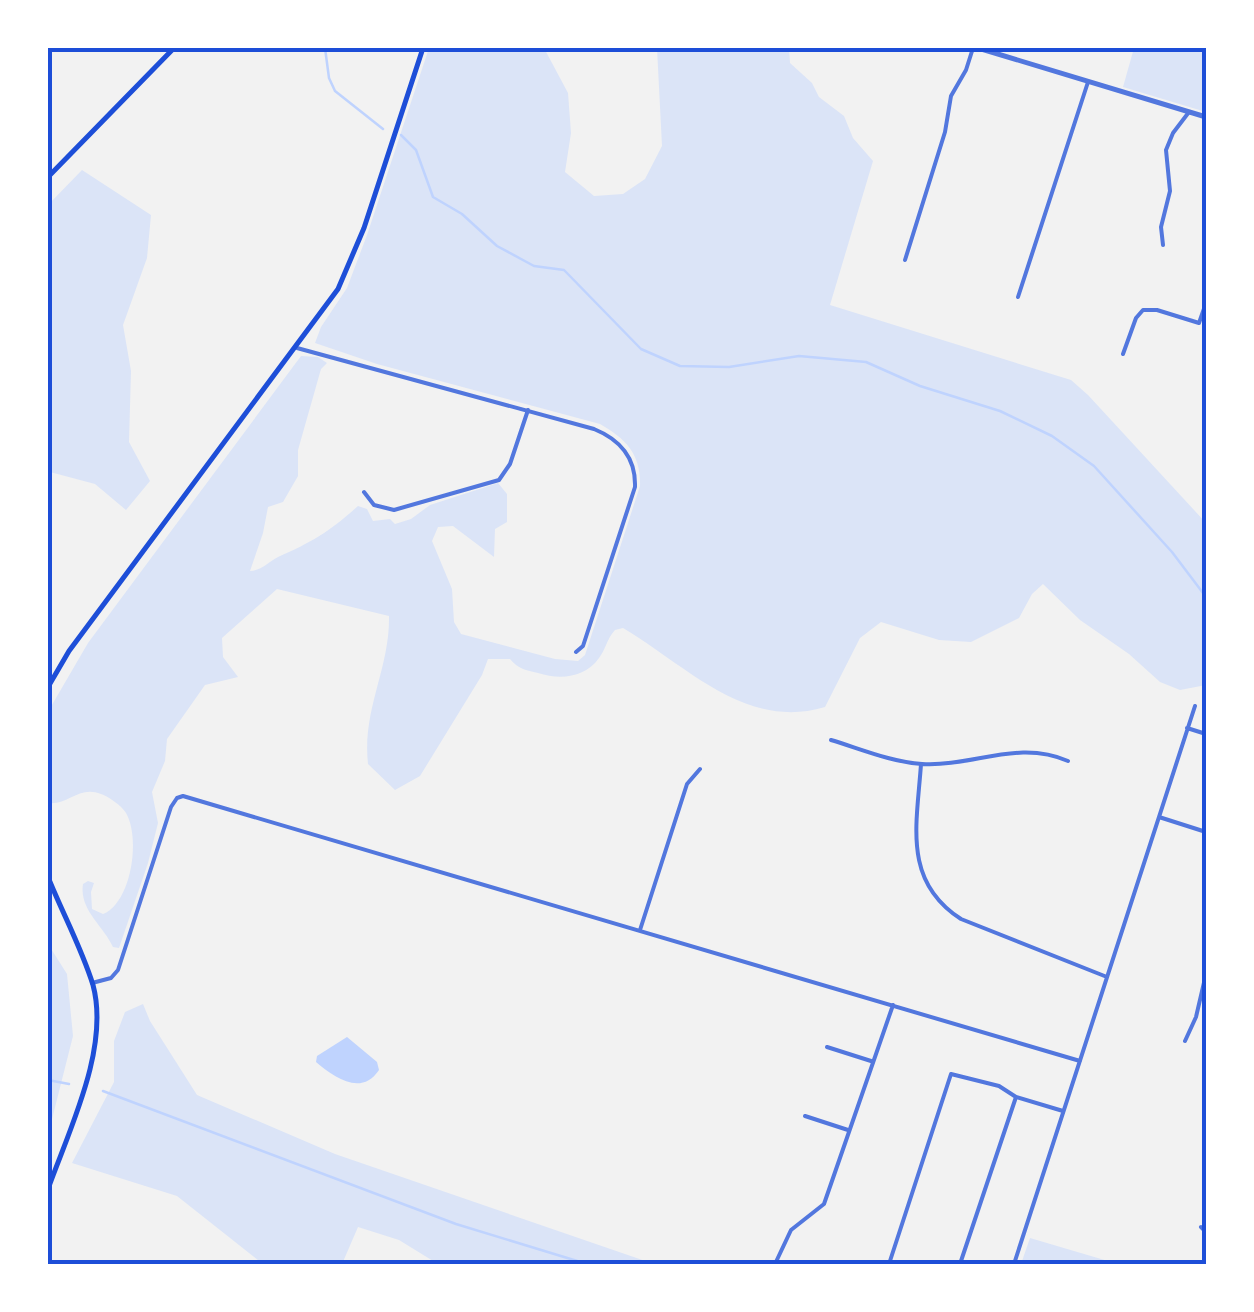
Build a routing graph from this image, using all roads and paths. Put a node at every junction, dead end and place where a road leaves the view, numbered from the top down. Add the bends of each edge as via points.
1 (174, 48) edge
2 (424, 48) edge
3 (976, 48) edge
4 (1088, 82) junction
5 (1189, 112) junction
6 (1206, 117) edge
7 (48, 177) edge
8 (1163, 245) dead end
9 (906, 260) dead end
10 (1018, 297) dead end
11 (1206, 303) edge
12 (298, 348) junction
13 (1123, 354) dead end
14 (528, 410) junction
15 (364, 492) dead end
16 (576, 652) dead end
17 (48, 687) edge
18 (1195, 706) dead end
19 (1186, 728) junction
20 (1206, 734) edge
21 (831, 740) dead end
22 (1068, 761) dead end
23 (921, 764) junction
24 (700, 769) dead end
25 (1158, 817) junction
26 (1206, 832) edge
27 (48, 877) edge
28 (640, 930) junction
29 (1206, 974) edge
30 (1107, 976) junction
31 (92, 984) junction
32 (893, 1005) junction
33 (1185, 1040) dead end
34 (827, 1046) dead end
35 (872, 1061) junction
36 (1080, 1061) junction
37 (1016, 1097) junction
38 (1065, 1111) junction
39 (805, 1116) dead end
40 (848, 1130) junction
41 (48, 1189) edge
42 (775, 1264) edge
43 (888, 1264) edge
44 (960, 1264) edge
45 (1014, 1264) edge

1 - 7 main road
2 - 12 main road via 352,259
3 - 4 street
3 - 9 street via 949,103
4 - 5 street
4 - 10 street
5 - 6 street
5 - 8 street via 1166,150 1170,191
11 - 13 street via 1199,322 1143,310
12 - 14 street
12 - 17 main road
14 - 15 street via 499,480 394,510 374,504
14 - 16 street via 594,429 619,443 631,460 636,487
18 - 19 street
19 - 20 street
19 - 25 street
21 - 23 street
22 - 23 street via 1022,750
23 - 30 street via 918,864 943,906 961,920
24 - 28 street via 687,784
25 - 26 street
25 - 30 street
27 - 31 main road
28 - 31 street via 180,797 171,807 118,970
28 - 32 street
29 - 33 street
30 - 36 street
31 - 41 main road via 94,1051
32 - 35 street
32 - 36 street
34 - 35 street
35 - 40 street
36 - 38 street
37 - 38 street
37 - 43 street via 951,1074
37 - 44 street
38 - 45 street
39 - 40 street
40 - 42 street via 824,1204 792,1230

